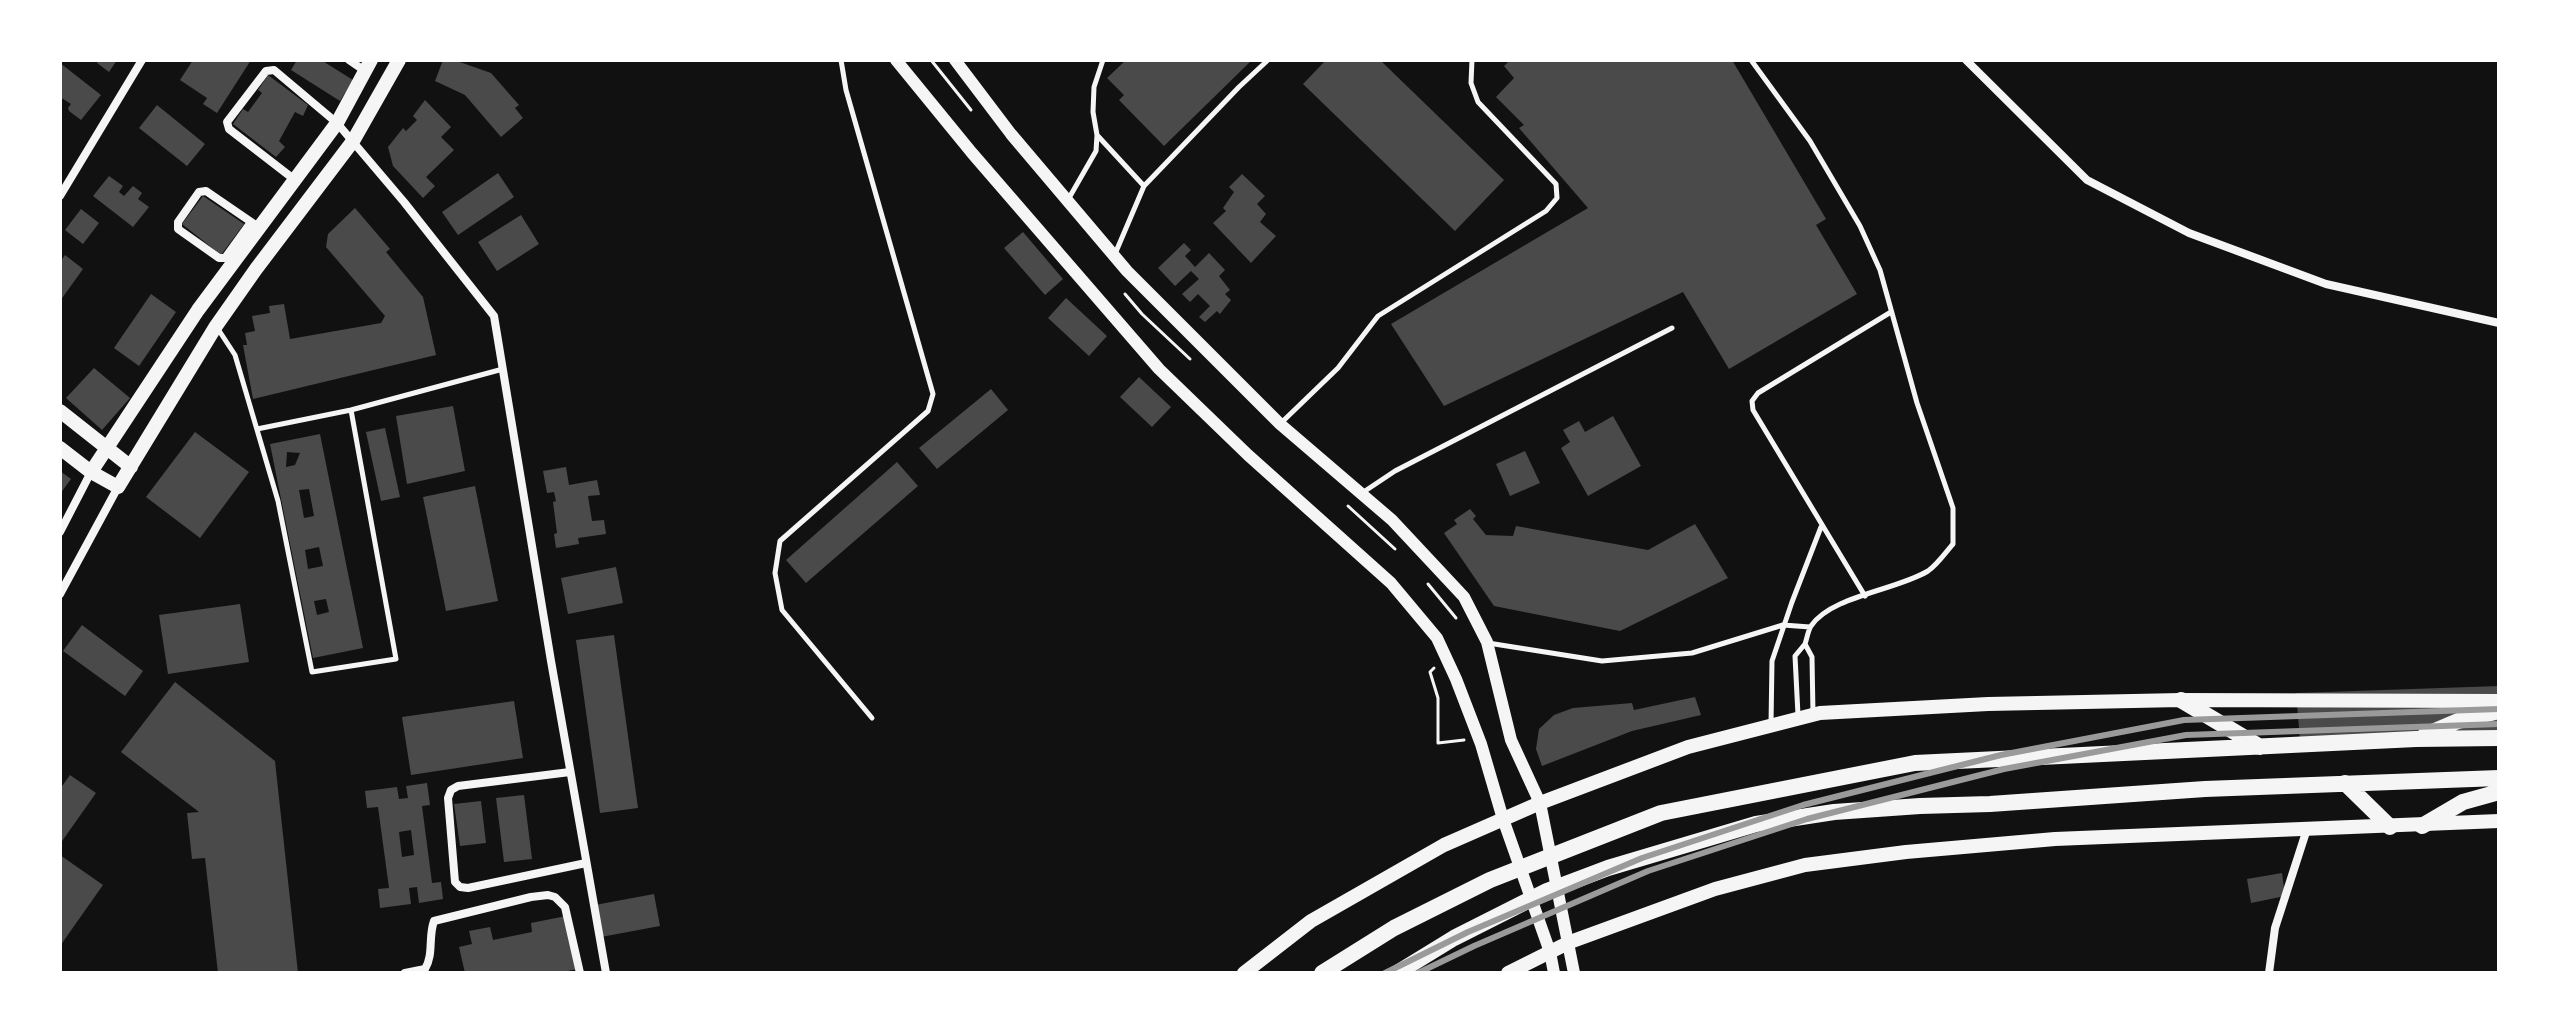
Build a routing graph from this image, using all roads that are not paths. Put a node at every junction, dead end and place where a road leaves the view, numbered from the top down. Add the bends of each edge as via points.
1 (142, 60) edge
2 (349, 60) edge
3 (399, 60) edge
4 (841, 60) edge
5 (896, 60) edge
6 (955, 60) edge
7 (1103, 60) edge
8 (1268, 60) edge
9 (1472, 60) edge
10 (1751, 60) edge
11 (1966, 60) edge
12 (368, 66) edge
13 (337, 123) junction
14 (1097, 135) junction
15 (353, 141) junction
16 (295, 180) junction
17 (1144, 186) junction
18 (60, 196) edge
19 (1068, 201) junction
20 (256, 225) junction
21 (1114, 256) junction
22 (1891, 312) junction
23 (2499, 323) edge
24 (216, 326) junction
25 (1672, 328) dead end
26 (503, 369) junction
27 (351, 410) junction
28 (60, 411) edge
29 (1280, 424) junction
30 (257, 429) junction
31 (60, 448) edge
32 (107, 448) junction
33 (131, 467) junction
34 (91, 472) junction
35 (118, 487) junction
36 (1362, 494) junction
37 (1822, 526) junction
38 (60, 532) edge
39 (60, 594) edge
40 (1865, 596) junction
41 (1783, 625) junction
42 (1810, 627) junction
43 (1487, 642) junction
44 (1805, 644) junction
45 (2181, 700) junction
46 (2499, 701) edge
47 (2499, 711) edge
48 (1806, 717) junction
49 (872, 718) dead end
50 (1771, 726) junction
51 (2499, 738) edge
52 (2416, 739) junction
53 (2262, 748) junction
54 (570, 772) junction
55 (2499, 778) edge
56 (2345, 783) junction
57 (2499, 792) edge
58 (1540, 803) junction
59 (1503, 819) junction
60 (2499, 821) edge
61 (2422, 826) junction
62 (2390, 827) junction
63 (2307, 829) junction
64 (586, 863) junction
65 (1570, 942) junction
66 (1550, 952) junction
67 (405, 973) edge
68 (580, 973) edge
69 (606, 973) edge
70 (1244, 973) edge
71 (1322, 973) edge
72 (1397, 973) edge
73 (1508, 973) edge
74 (1554, 973) edge
75 (1574, 973) edge
76 (2269, 973) edge

1 - 18 street
2 - 12 street
3 - 15 main road
4 - 49 lane via 933,394 928,411 780,541 775,573 782,610
5 - 59 street via 1159,369 1391,583 1437,638 1481,744
6 - 19 street
7 - 14 lane via 1094,87
8 - 17 lane
9 - 29 lane via 1471,83 1478,102 1556,184 1557,198 1546,211 1378,316 1338,368
10 - 22 lane via 1810,141 1860,226
11 - 23 street via 2087,180 2189,233 2326,284
12 - 13 main road
13 - 15 street
13 - 16 main road
13 - 16 street via 274,70 266,71 227,122 229,129
14 - 17 lane
14 - 19 lane via 1096,151
15 - 24 main road
15 - 26 street via 494,316
16 - 20 main road
17 - 21 lane
19 - 21 street
20 - 20 street via 206,191 199,192 178,229 225,258
20 - 32 main road
21 - 29 street
22 - 37 lane via 1752,401
22 - 40 lane via 1953,508 1953,544 1929,571
24 - 30 lane via 235,355
24 - 33 main road
25 - 36 lane via 1395,471
26 - 27 lane
26 - 54 street
27 - 30 lane
27 - 30 lane via 396,659 312,672 278,501
28 - 32 main road
29 - 36 street
31 - 34 main road
32 - 33 main road
32 - 34 main road
33 - 35 main road
34 - 35 main road
34 - 38 street
35 - 39 street
36 - 43 street via 1464,597
37 - 40 lane
37 - 41 lane
40 - 42 lane via 1839,604
41 - 42 lane
41 - 43 lane via 1692,653 1602,661
41 - 50 lane via 1772,661
42 - 44 lane
43 - 58 street via 1511,740
44 - 48 lane via 1812,657
44 - 48 lane via 1795,656
45 - 46 main road
45 - 48 main road via 1988,704
45 - 53 highway
47 - 52 highway
48 - 50 main road
50 - 58 main road via 1688,747
51 - 52 highway
52 - 53 highway
53 - 71 highway via 1915,763 1661,813 1490,880 1394,928
54 - 64 street
54 - 64 street via 451,790 455,882 468,888
55 - 56 highway
56 - 62 highway
56 - 72 highway via 1834,812 1756,824 1547,891
57 - 61 highway via 2463,802
58 - 59 main road
58 - 65 street
59 - 66 street
59 - 70 main road via 1444,845 1324,914
60 - 61 main road
61 - 62 main road
62 - 63 main road
63 - 65 main road via 2055,839 1805,865 1715,889
63 - 76 street via 2275,928
64 - 69 street
65 - 66 main road
65 - 75 street
66 - 73 main road
66 - 74 street
67 - 68 street via 425,969 430,961 434,921 548,895 565,907

